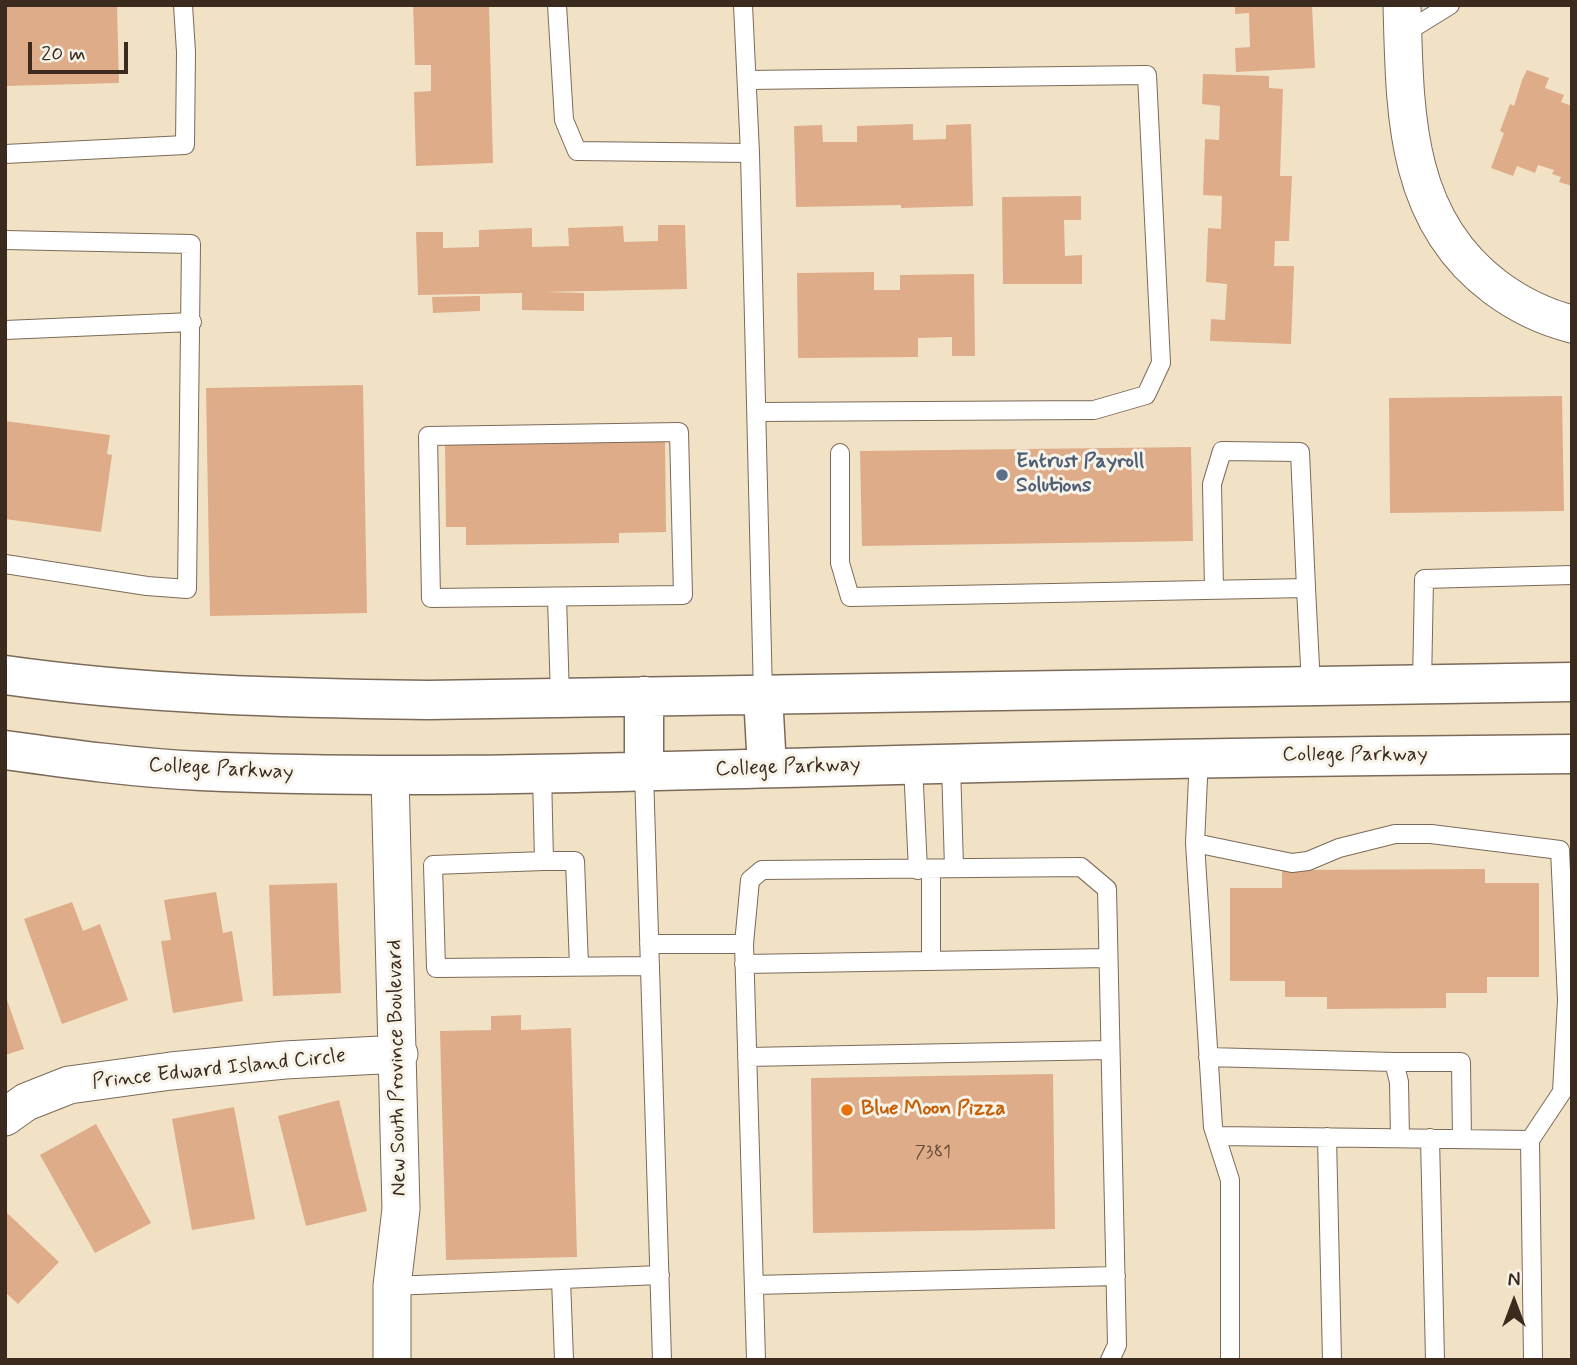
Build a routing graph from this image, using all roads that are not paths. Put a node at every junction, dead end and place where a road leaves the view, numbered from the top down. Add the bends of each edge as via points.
1 (183, 5) edge
2 (557, 5) edge
3 (743, 5) edge
4 (1450, 5) edge
5 (1402, 20) edge
6 (747, 80) junction
7 (750, 153) junction
8 (5, 154) edge
9 (5, 240) edge
10 (192, 321) junction
11 (1572, 324) edge
12 (5, 330) edge
13 (757, 412) junction
14 (840, 453) dead end
15 (5, 564) edge
16 (1572, 575) edge
17 (1306, 588) junction
18 (1214, 590) junction
19 (557, 597) junction
20 (5, 675) edge
21 (1572, 682) edge
22 (1422, 685) junction
23 (1311, 686) junction
24 (763, 695) junction
25 (644, 696) junction
26 (560, 698) junction
27 (5, 751) edge
28 (1572, 754) edge
29 (1199, 757) junction
30 (951, 764) junction
31 (913, 765) junction
32 (767, 768) junction
33 (644, 772) junction
34 (542, 774) junction
35 (390, 776) junction
36 (1195, 844) junction
37 (544, 860) junction
38 (954, 868) junction
39 (924, 870) junction
40 (649, 944) junction
41 (744, 944) junction
42 (1108, 957) junction
43 (931, 961) junction
44 (744, 964) junction
45 (579, 966) junction
46 (650, 966) junction
47 (1110, 1049) junction
48 (398, 1054) junction
49 (747, 1057) junction
50 (1208, 1057) junction
51 (1394, 1062) junction
52 (5, 1117) edge
53 (1216, 1136) junction
54 (1327, 1137) junction
55 (1400, 1138) junction
56 (1430, 1138) junction
57 (1462, 1139) junction
58 (1530, 1140) junction
59 (660, 1275) junction
60 (1116, 1276) junction
61 (561, 1279) junction
62 (754, 1285) junction
63 (392, 1286) junction
64 (392, 1360) edge
65 (564, 1360) edge
66 (662, 1360) edge
67 (756, 1360) edge
68 (1110, 1360) edge
69 (1230, 1360) edge
70 (1332, 1360) edge
71 (1435, 1360) edge
72 (1533, 1360) edge

1 - 8 lane via 185,145
2 - 7 lane via 564,120 577,151
3 - 6 lane
4 - 5 lane
5 - 11 street via 1409,136 1418,177 1435,219 1479,275 1514,301
6 - 7 lane
6 - 13 lane via 1147,75 1161,363 1146,395 1094,410
7 - 13 lane
9 - 10 lane via 191,244
10 - 12 lane
10 - 15 lane via 187,589
13 - 24 lane
14 - 18 lane via 840,564 850,597
16 - 22 lane via 1424,579
17 - 18 lane
17 - 18 lane via 1300,452 1222,450 1212,484
17 - 23 lane
19 - 19 lane via 684,595 679,432 428,436 431,598
19 - 26 lane
20 - 26 main road via 178,694
21 - 22 main road
22 - 23 main road
23 - 24 main road
24 - 25 main road
24 - 32 main road
25 - 26 main road
25 - 33 main road
27 - 35 main road, College Parkway via 199,771
28 - 29 main road, College Parkway
29 - 30 main road, College Parkway
29 - 36 lane
30 - 31 main road, College Parkway
30 - 38 lane
31 - 32 main road, College Parkway
31 - 39 lane
32 - 33 main road, College Parkway
33 - 34 main road, College Parkway
33 - 40 lane
34 - 35 main road, College Parkway
34 - 37 lane
35 - 48 street, New South Province Boulevard
36 - 50 lane
36 - 58 lane via 1292,863 1395,834 1560,850 1567,1000 1562,1092
37 - 45 lane via 575,860
37 - 45 lane via 433,865 436,968
38 - 39 lane
38 - 42 lane via 1082,867 1107,889
39 - 41 lane via 762,870 750,880
39 - 43 lane
40 - 41 lane
40 - 46 lane
41 - 44 lane
42 - 43 lane
42 - 47 lane
43 - 44 lane
44 - 49 lane
45 - 46 lane
46 - 59 lane
47 - 49 lane
47 - 60 lane
48 - 52 street, Prince Edward Island Circle via 285,1060 69,1085 26,1102
48 - 63 street, New South Province Boulevard via 401,1209
49 - 62 lane
50 - 51 lane
50 - 53 lane
51 - 55 lane
51 - 57 lane via 1461,1062
53 - 54 lane
53 - 69 lane via 1230,1180
54 - 55 lane
54 - 70 lane
55 - 56 lane
56 - 57 lane
56 - 71 lane
57 - 58 lane
58 - 72 lane
59 - 61 lane
59 - 66 lane
60 - 62 lane
60 - 68 lane via 1117,1345
61 - 63 lane
61 - 65 lane
62 - 67 lane
63 - 64 street, New South Province Boulevard

